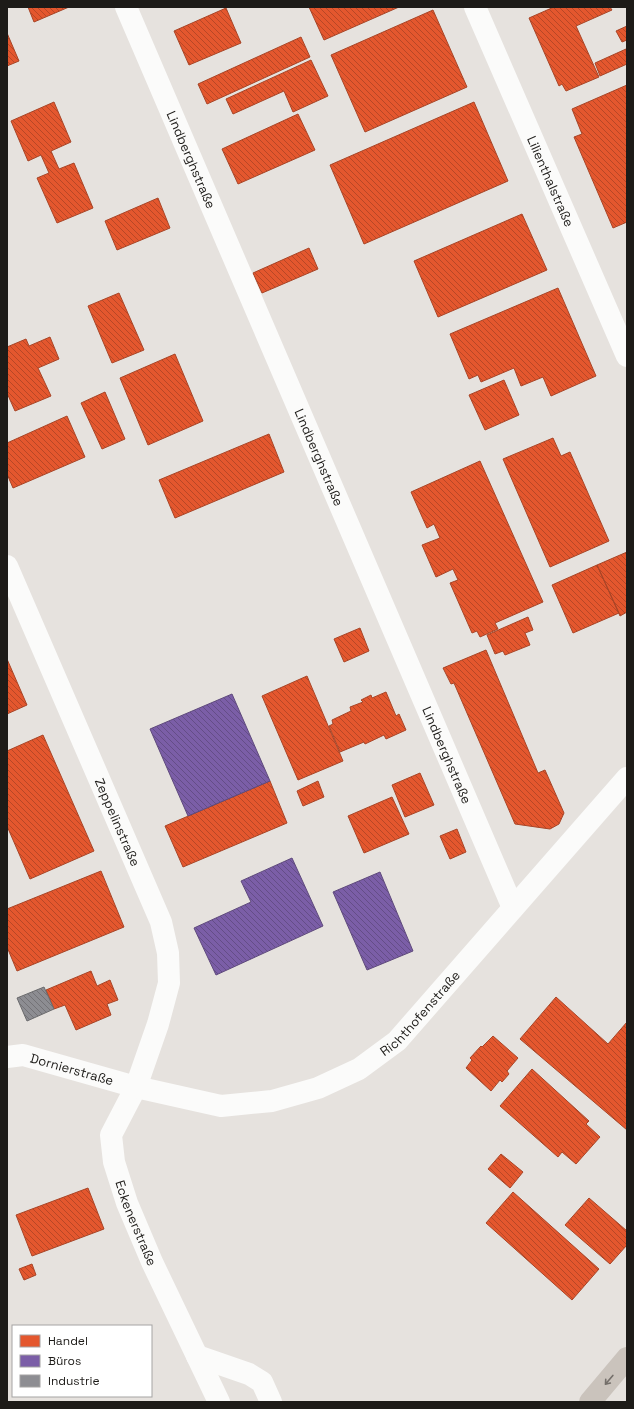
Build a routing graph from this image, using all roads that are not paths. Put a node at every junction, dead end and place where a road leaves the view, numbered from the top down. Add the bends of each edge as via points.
1 (126, 7) edge
2 (475, 7) edge
3 (627, 356) edge
4 (7, 566) edge
5 (627, 778) edge
6 (513, 908) junction
7 (7, 1057) edge
8 (136, 1087) junction
9 (197, 1356) junction
10 (627, 1358) edge
11 (219, 1402) edge
12 (271, 1402) edge
13 (590, 1402) edge

1 - 6 street, Lindberghstraße
2 - 3 street, Lilienthalstraße
4 - 8 street, Zeppelinstraße via 161,922 168,953 169,983
5 - 6 street, Richthofenstraße
6 - 8 street, Richthofenstraße via 397,1042 359,1069 318,1088 272,1101 222,1106
7 - 8 street, Dornierstraße via 23,1055
8 - 9 street, Eckenerstraße via 111,1135 114,1162 130,1211
9 - 11 street, Eckenerstraße
9 - 12 street via 256,1378 262,1382
10 -> 13 highway

